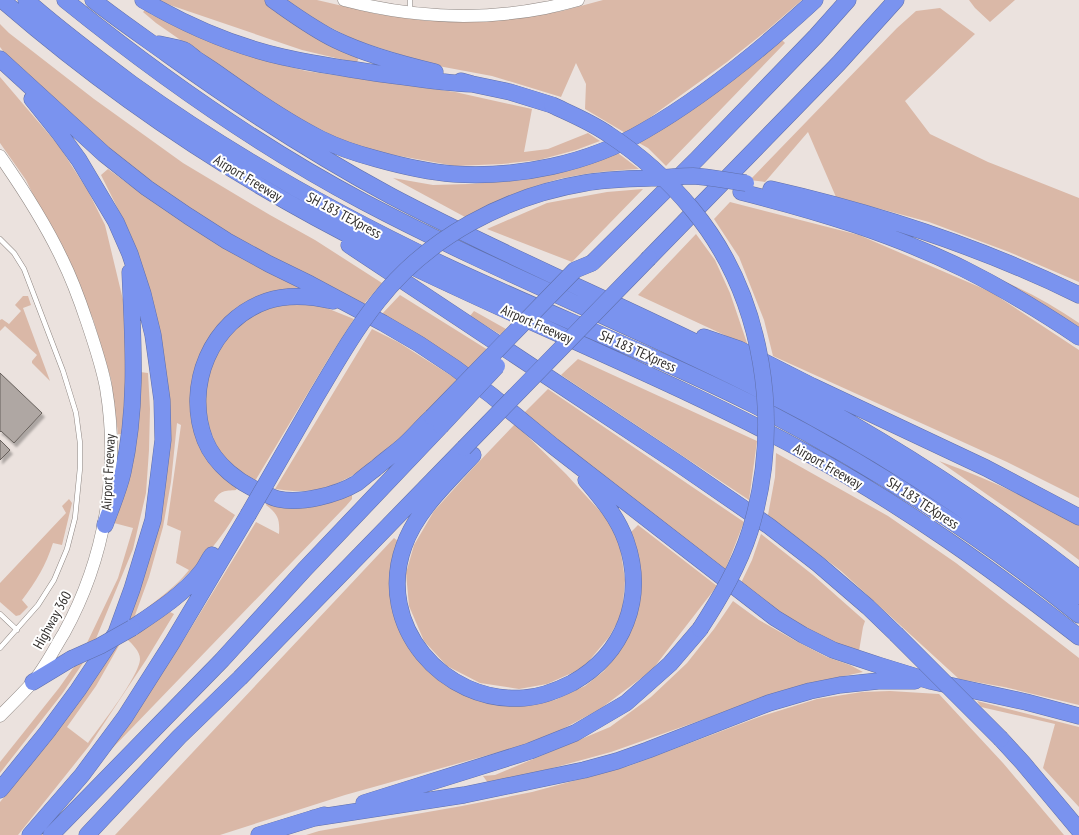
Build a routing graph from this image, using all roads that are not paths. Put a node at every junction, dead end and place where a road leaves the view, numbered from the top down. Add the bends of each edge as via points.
1 (2, 0) edge
2 (26, 0) edge
3 (65, 0) edge
4 (93, 0) edge
5 (143, 0) edge
6 (273, 0) edge
7 (344, 0) edge
8 (578, 0) edge
9 (815, 0) edge
10 (848, 0) edge
11 (896, 0) edge
12 (410, 6) edge
13 (150, 42) junction
14 (0, 59) edge
15 (0, 62) edge
16 (472, 84) junction
17 (0, 156) edge
18 (279, 197) junction
19 (817, 206) junction
20 (0, 239) edge
21 (130, 254) junction
22 (1079, 295) edge
23 (352, 306) junction
24 (652, 320) junction
25 (1079, 337) edge
26 (436, 421) junction
27 (553, 446) junction
28 (468, 452) junction
29 (1079, 517) edge
30 (105, 525) junction
31 (232, 540) junction
32 (1079, 578) edge
33 (1079, 596) edge
34 (0, 614) edge
35 (1079, 615) edge
36 (17, 630) junction
37 (1079, 637) edge
38 (0, 648) edge
39 (930, 681) junction
40 (33, 682) junction
41 (0, 716) edge
42 (1079, 716) edge
43 (1023, 763) junction
44 (0, 790) edge
45 (1079, 816) edge
46 (314, 818) junction
47 (1079, 830) edge
48 (30, 835) edge
49 (51, 835) edge
50 (87, 835) edge
51 (259, 835) edge

1 - 18 highway, Airport Freeway via 65,52 130,100 204,151
2 - 35 highway, SH 183 TEXpress via 81,46 163,106 297,190 448,268 692,375 820,440 928,505 1016,566
3 - 33 highway, SH 183 TEXpress via 191,95 295,162 402,222 704,362 858,443 962,509
4 - 13 highway
5 - 16 highway via 191,25 234,42 281,56 320,65 445,83
6 - 16 highway via 317,30 349,46 390,61
7 - 12 main road via 370,7
8 - 12 main road via 545,8 488,15 428,15
9 - 13 highway via 719,80 643,132 606,149 568,162 530,170 487,174 453,174 416,169 339,147 274,113 184,50
10 - 26 highway, bridge via 697,160
11 - 28 highway, bridge via 838,64 525,386
13 - 24 highway via 272,126 388,194 460,231
14 - 23 highway via 104,154 147,188 227,241
15 - 21 highway via 79,160 116,222
16 - 46 highway, bridge via 552,105 607,133 638,155 668,182 693,210 714,240 733,274 758,343 766,418 759,496 750,532 736,567 717,603 700,629 670,664 626,703 575,733 530,751
17 - 30 main road, Airport Freeway via 41,219 63,260 94,343 106,387 110,428 111,472
18 - 37 highway, Airport Freeway via 382,252 703,400 808,453 924,523
18 - 43 highway, bridge via 769,526 868,607 1002,739
19 - 22 highway via 860,211 953,241 1003,260
19 - 25 highway via 853,224 898,240 964,269
19 - 31 highway, bridge via 746,183 693,176 601,181 568,186 509,204 483,216 425,255 390,287 368,314
20 - 36 lane via 14,253 24,269 67,383 76,413 80,443 75,518 67,549 54,580 38,605
21 - 30 highway via 133,405 122,475
21 - 44 highway via 153,335 162,400 163,440 153,520 116,633 47,732
23 - 26 highway via 307,297 284,298 267,301 232,321 213,345 204,362 199,382 200,422 206,441 215,456 241,482 258,491 278,499 313,498 333,494 356,483
23 - 27 highway via 413,340 455,368 523,419
24 - 29 highway via 739,349 986,468
24 - 32 highway via 792,390 884,443 990,512
26 - 49 highway via 222,660
27 - 28 highway via 601,496 617,521 626,542 632,567 633,590 631,607 621,636 597,666 564,687 525,698 494,697 452,680 427,659 413,641 399,607 397,575 404,544 423,512
27 - 39 highway via 775,618 833,650
28 - 50 highway via 179,737
30 - 40 main road, Highway 360 via 83,596 57,646
31 - 40 highway, bridge via 212,554 202,571 189,585 156,612 132,628
31 - 48 highway via 125,717 82,775
34 - 36 lane
36 - 38 lane
39 - 42 highway
39 - 46 highway via 878,681 810,691 769,703 617,761 584,770 464,795
40 - 41 main road, Highway 360
43 - 45 highway
43 - 47 highway
46 - 51 highway

